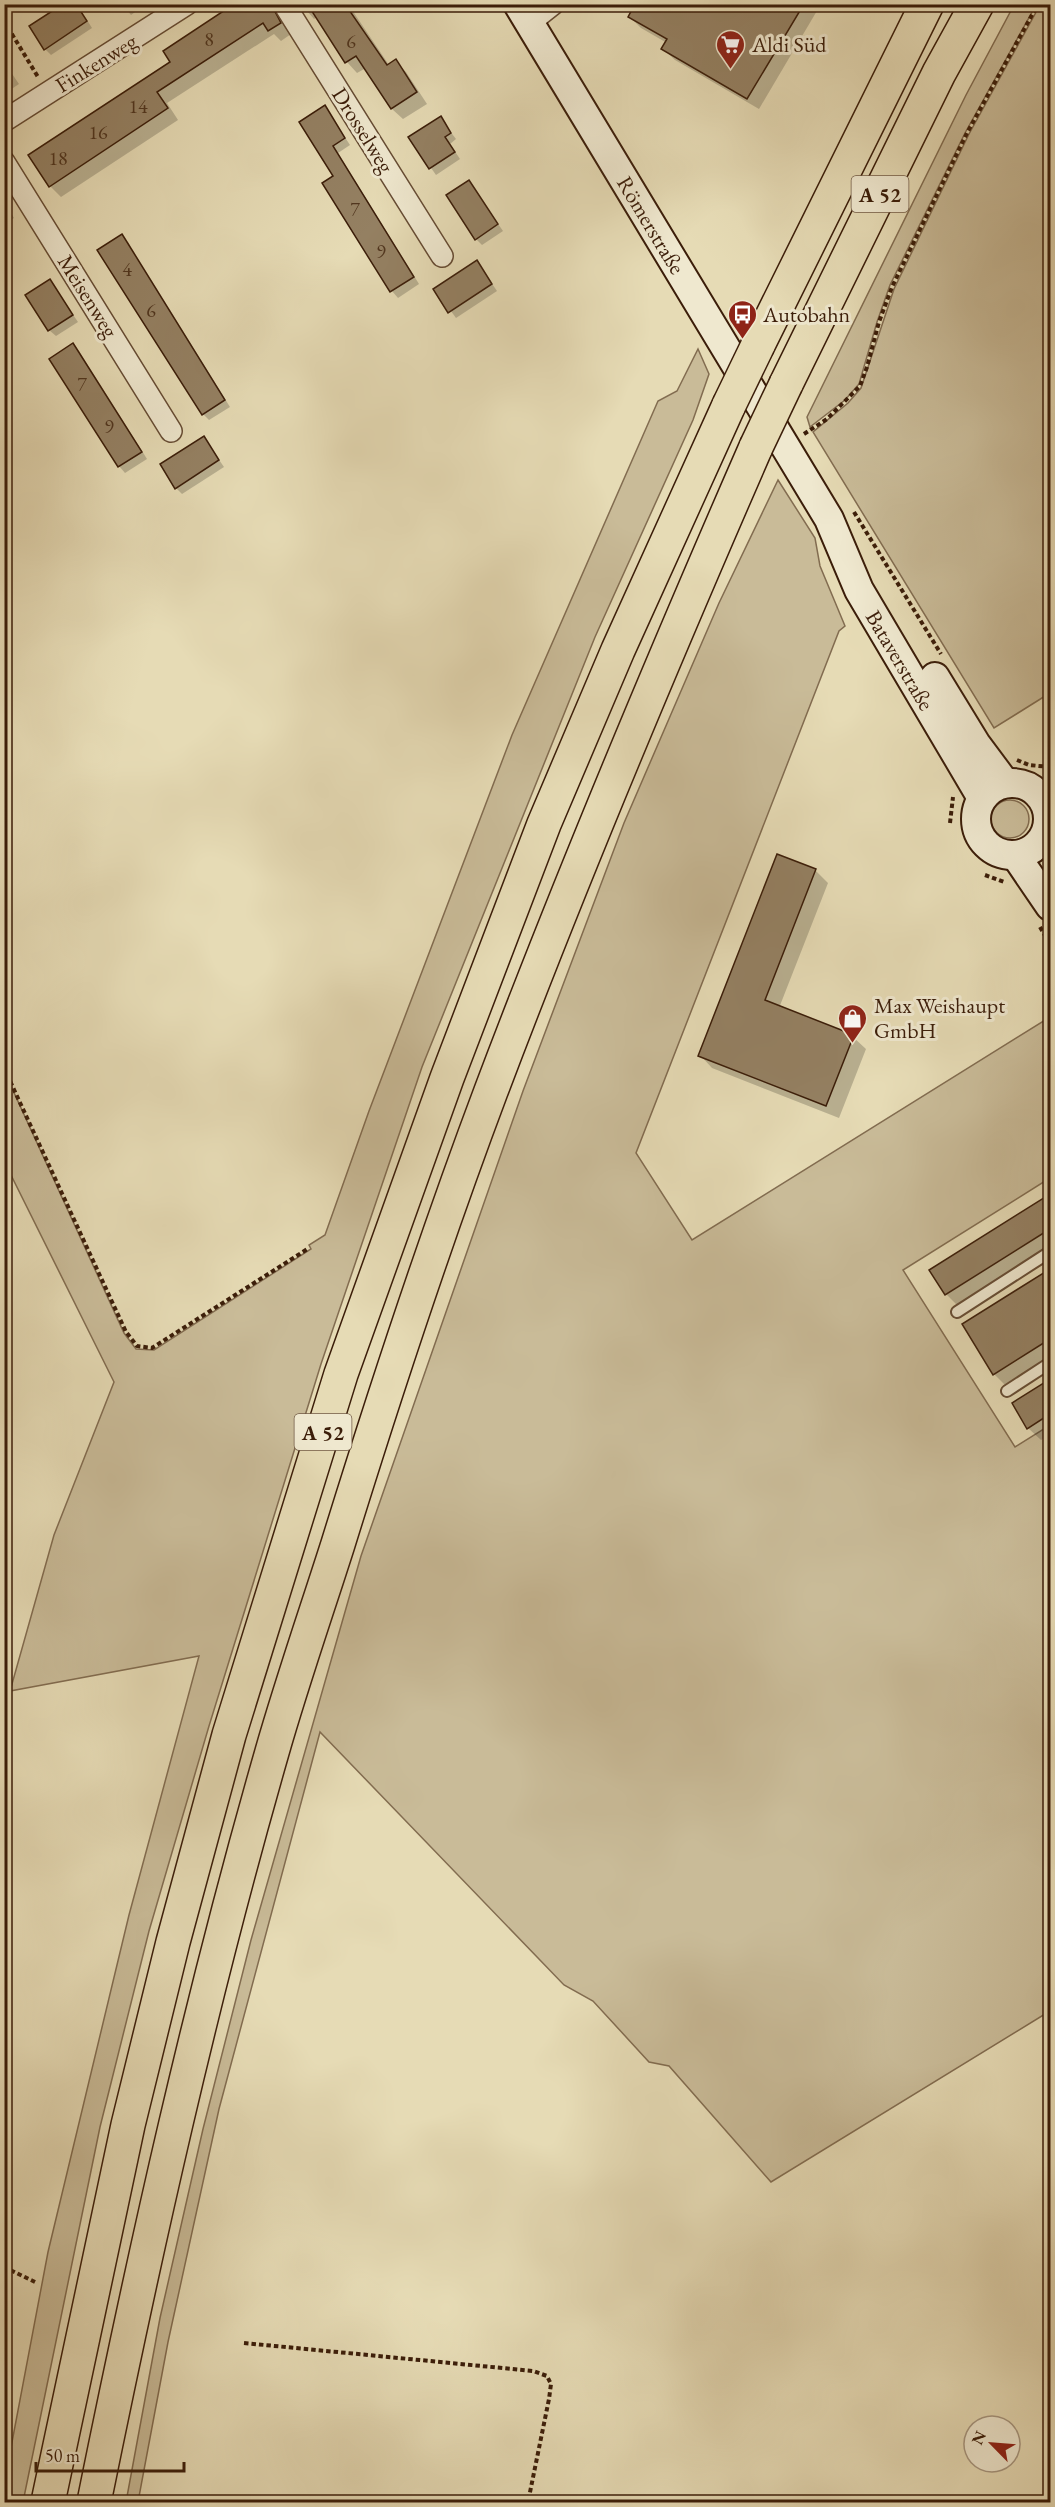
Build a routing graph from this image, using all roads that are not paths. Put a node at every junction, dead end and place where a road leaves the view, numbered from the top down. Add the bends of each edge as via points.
1 (187, 4) edge
2 (284, 4) edge
3 (553, 4) edge
4 (927, 4) edge
5 (977, 4) edge
6 (524, 14) edge
7 (4, 121) edge
8 (4, 162) edge
9 (442, 256) dead end
10 (171, 431) dead end
11 (771, 447) junction
12 (1000, 779) junction
13 (1046, 853) edge
14 (1016, 856) junction
15 (1050, 906) edge
16 (1050, 1252) edge
17 (957, 1312) dead end
18 (1050, 1363) edge
19 (1007, 1391) dead end
20 (48, 2502) edge
21 (94, 2502) edge

1 - 7 street, Finkenweg
2 - 9 street, Drosselweg
3 - 6 street
4 - 20 highway, A 52, bridge via 729,405 618,650 544,824 447,1078 341,1374 229,1735 172,1942 128,2126
5 - 11 highway, A 52, bridge via 786,384
6 - 11 street, Römerstraße
8 - 10 street, Meisenweg
11 - 12 street, Bataverstraße via 840,514 859,590
11 - 21 highway, A 52 via 661,666 589,839 490,1094 387,1388 273,1751 219,1952 173,2131
12 - 13 street via 1022,784 1044,802 1049,814
12 - 14 street via 976,811 976,826 981,840 991,849
13 - 14 street via 1030,851
14 - 15 street
16 - 17 lane
18 - 19 lane

